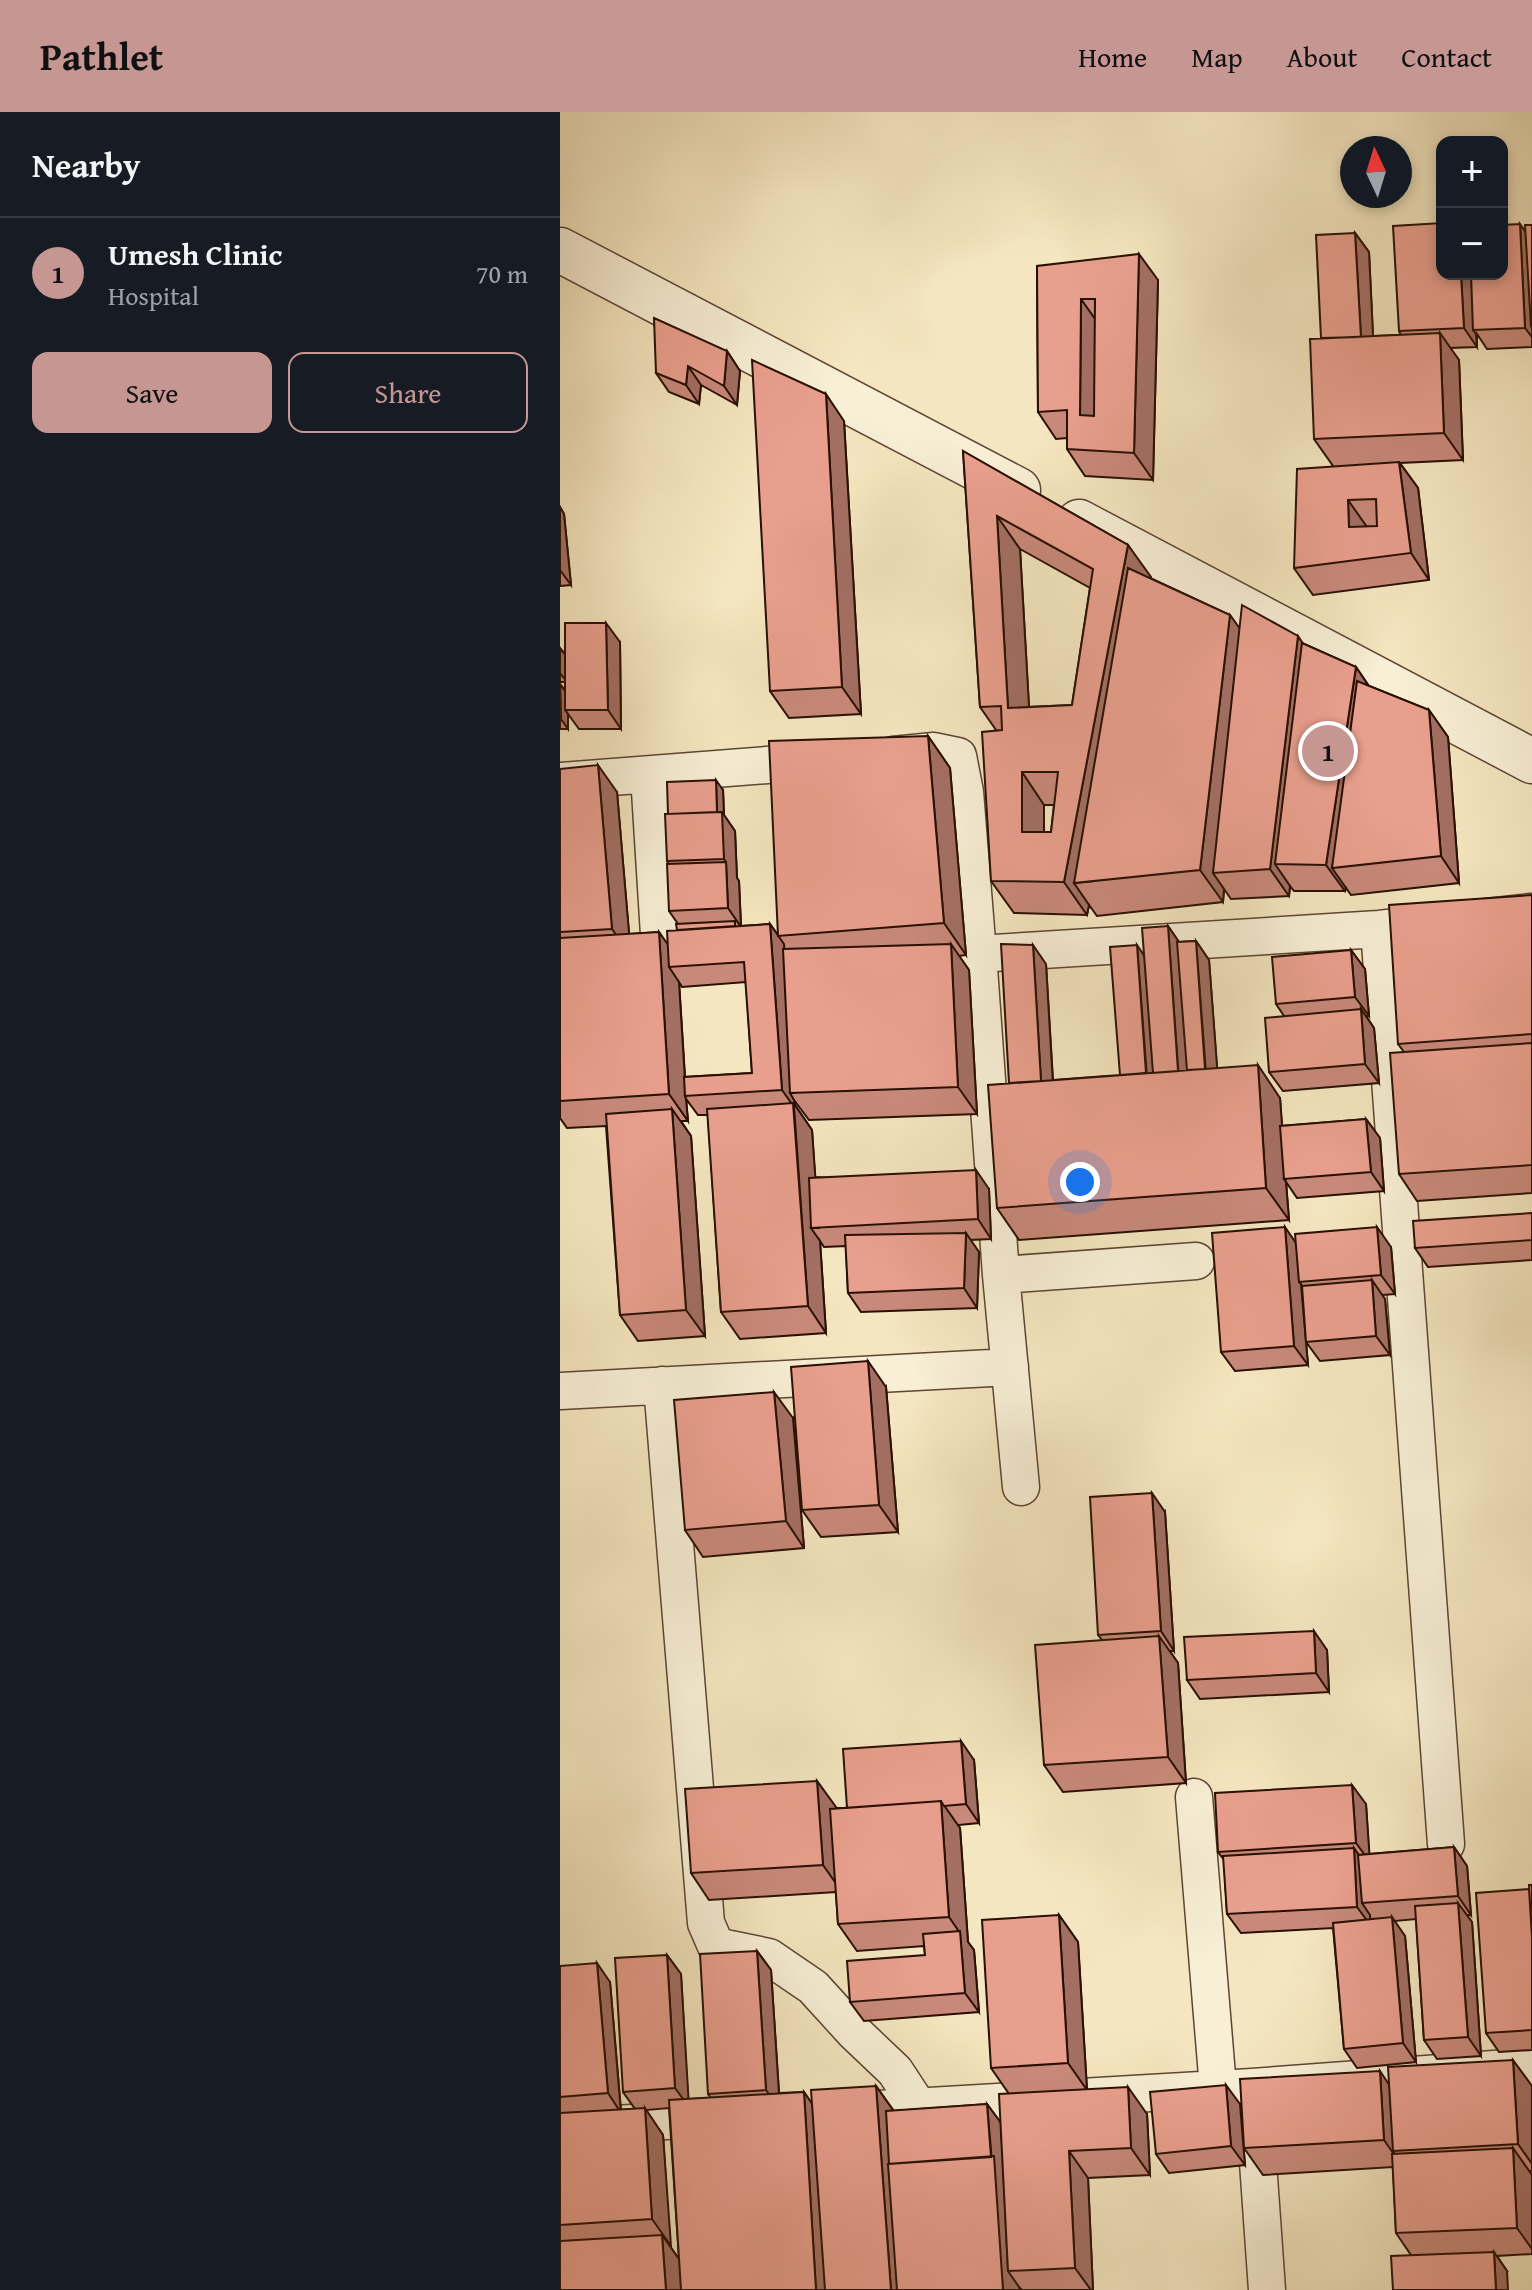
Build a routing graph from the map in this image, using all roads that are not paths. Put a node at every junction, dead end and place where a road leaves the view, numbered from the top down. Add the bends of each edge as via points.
1 (560, 250) edge
2 (1532, 761) edge
3 (637, 776) junction
4 (560, 781) edge
5 (1532, 912) edge
6 (1379, 929) junction
7 (649, 950) edge
8 (978, 954) junction
9 (1196, 1261) dead end
10 (1001, 1275) junction
11 (1010, 1367) junction
12 (662, 1385) junction
13 (560, 1391) edge
14 (1021, 1487) dead end
15 (1194, 1797) dead end
16 (1446, 1844) edge
17 (1532, 2066) edge
18 (1235, 2088) junction
19 (918, 2106) junction
20 (812, 2112) edge
21 (751, 2116) edge
22 (560, 2127) edge
23 (1267, 2290) edge

1 - 2 street
3 - 4 street
3 - 7 street
3 - 8 street via 934,751 958,756
5 - 6 street
6 - 8 street
6 - 16 street
8 - 10 street
9 - 10 street
10 - 11 street
11 - 12 street
11 - 14 street
12 - 13 street
12 - 19 street via 706,1923 716,1946 769,1957 813,1987 895,2071
15 - 18 street
17 - 18 street
18 - 19 street
18 - 23 street
19 - 20 street
21 - 22 street

